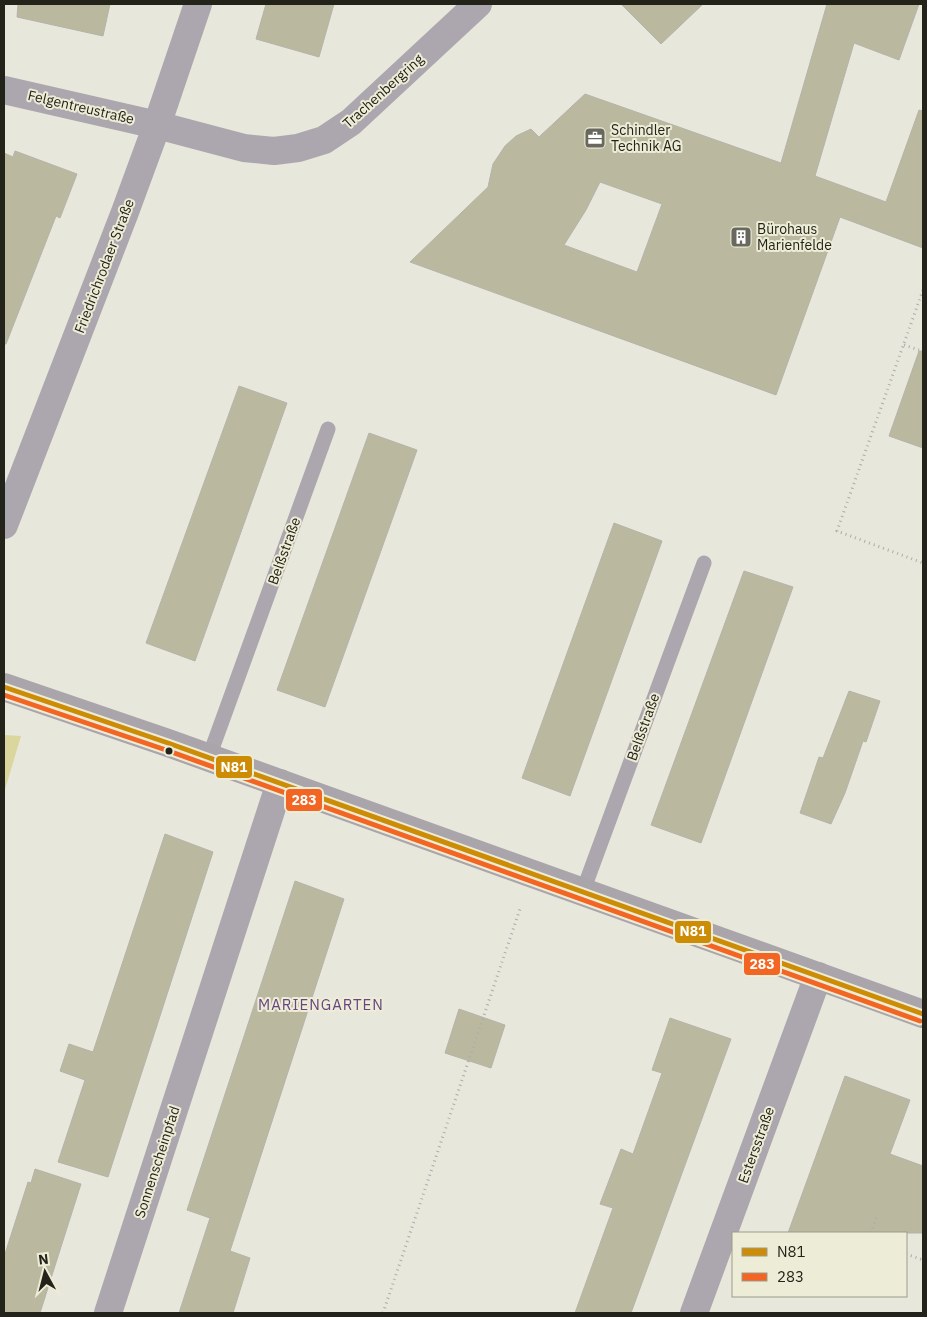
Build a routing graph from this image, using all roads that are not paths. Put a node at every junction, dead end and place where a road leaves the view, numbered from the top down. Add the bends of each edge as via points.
1 (198, 4) edge
2 (478, 4) edge
3 (4, 90) edge
4 (157, 125) junction
5 (328, 429) dead end
6 (4, 525) edge
7 (704, 563) dead end
8 (4, 687) edge
9 (209, 757) junction
10 (280, 783) junction
11 (583, 891) junction
12 (818, 976) junction
13 (923, 1014) edge
14 (108, 1313) edge
15 (694, 1313) edge

1 - 4 street, Friedrichrodaer Straße
2 - 4 street, Trachenbergring via 351,122 324,140 274,151 244,148
3 - 4 street, Felgentreustraße
4 - 6 street, Friedrichrodaer Straße
5 - 9 lane, Belßstraße
7 - 11 lane, Belßstraße
8 - 9 street
9 - 10 street
10 - 11 street
10 - 14 street, Sonnenscheinpfad
11 - 12 street
12 - 13 street
12 - 15 street, Estersstraße

